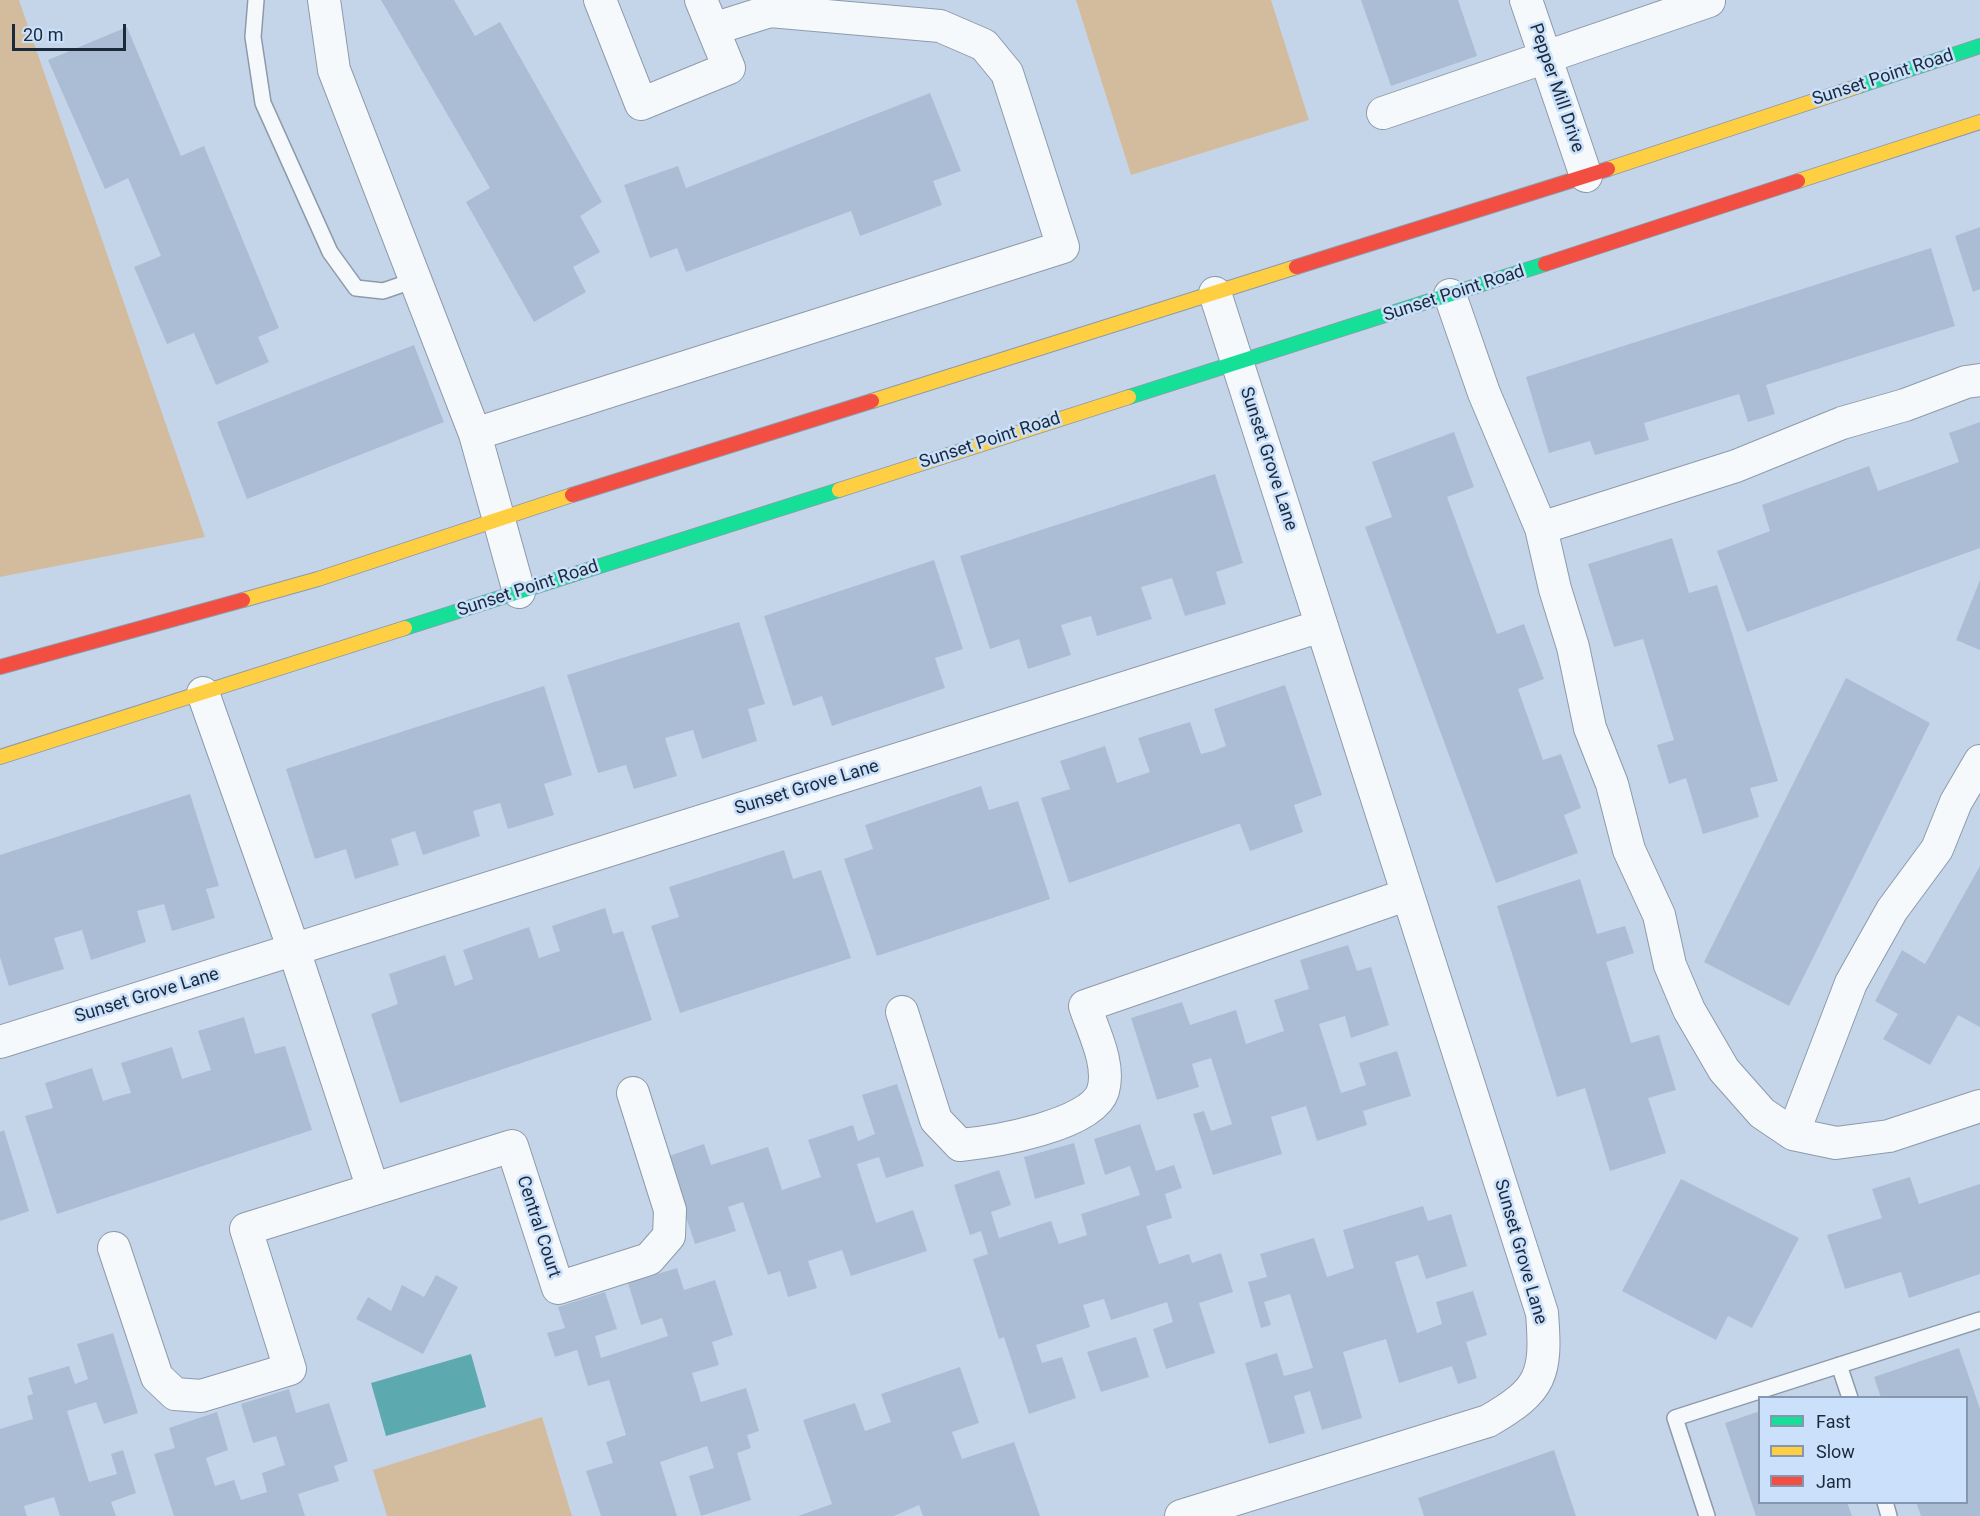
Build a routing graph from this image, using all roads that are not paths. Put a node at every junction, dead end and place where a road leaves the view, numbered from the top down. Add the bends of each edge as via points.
1 (256, 0) edge
2 (324, 0) edge
3 (600, 0) edge
4 (701, 0) edge
5 (1526, 0) edge
6 (1709, 1) edge
7 (713, 29) junction
8 (1980, 46) edge
9 (1545, 57) junction
10 (1383, 113) dead end
11 (1980, 122) edge
12 (1586, 176) junction
13 (415, 280) junction
14 (1215, 293) junction
15 (1450, 295) junction
16 (1237, 362) junction
17 (1980, 380) edge
18 (475, 434) junction
19 (497, 519) junction
20 (1541, 528) junction
21 (519, 592) junction
22 (1321, 626) junction
23 (0, 667) edge
24 (203, 693) junction
25 (0, 757) edge
26 (1980, 761) edge
27 (1406, 895) junction
28 (294, 950) junction
29 (902, 1012) dead end
30 (0, 1042) edge
31 (633, 1093) dead end
32 (1980, 1106) edge
33 (1793, 1134) junction
34 (373, 1189) junction
35 (114, 1248) dead end
36 (1980, 1320) edge
37 (1839, 1365) junction
38 (1849, 1396) edge
39 (1181, 1516) edge
40 (1707, 1516) edge

1 - 13 lane via 253,37 263,103 330,252 356,288 383,291
2 - 13 street via 334,70
3 - 7 street via 641,104 729,68
4 - 7 street
5 - 9 street, Pepper Mill Drive
6 - 9 street
7 - 18 street via 770,11 939,26 984,45 1007,74 1062,247
8 - 12 main road, Sunset Point Road
9 - 10 street
9 - 12 street, Pepper Mill Drive
11 - 15 main road, Sunset Point Road
12 - 14 main road, Sunset Point Road
13 - 18 street
14 - 16 street, Sunset Grove Lane
14 - 19 main road, Sunset Point Road
15 - 16 main road, Sunset Point Road
15 - 20 street via 1484,393
16 - 21 main road, Sunset Point Road
16 - 22 street, Sunset Grove Lane
17 - 20 street via 1842,423 1736,466
18 - 19 street
19 - 21 street
19 - 23 main road, Sunset Point Road via 318,579
20 - 33 street via 1590,728 1612,784 1629,850 1659,915 1670,965 1685,1001 1724,1070 1762,1113
21 - 24 main road, Sunset Point Road
22 - 27 street, Sunset Grove Lane
22 - 28 street, Sunset Grove Lane
24 - 25 main road, Sunset Point Road
24 - 28 street
26 - 33 street via 1956,802 1937,849 1892,910 1851,983
27 - 29 street via 1085,1006 1104,1066 1102,1093 1082,1115 999,1142 960,1145 936,1120
27 - 39 street, Sunset Grove Lane via 1542,1313 1545,1349 1539,1378 1520,1402 1488,1421
28 - 30 street, Sunset Grove Lane
28 - 34 street
31 - 34 street, Central Court via 670,1210 669,1236 649,1259 558,1288 512,1146
32 - 33 street via 1889,1136 1836,1143
34 - 35 street, Central Court via 246,1229 290,1369 201,1396 175,1394 157,1377
36 - 37 lane
37 - 38 lane
37 - 40 lane via 1676,1418

